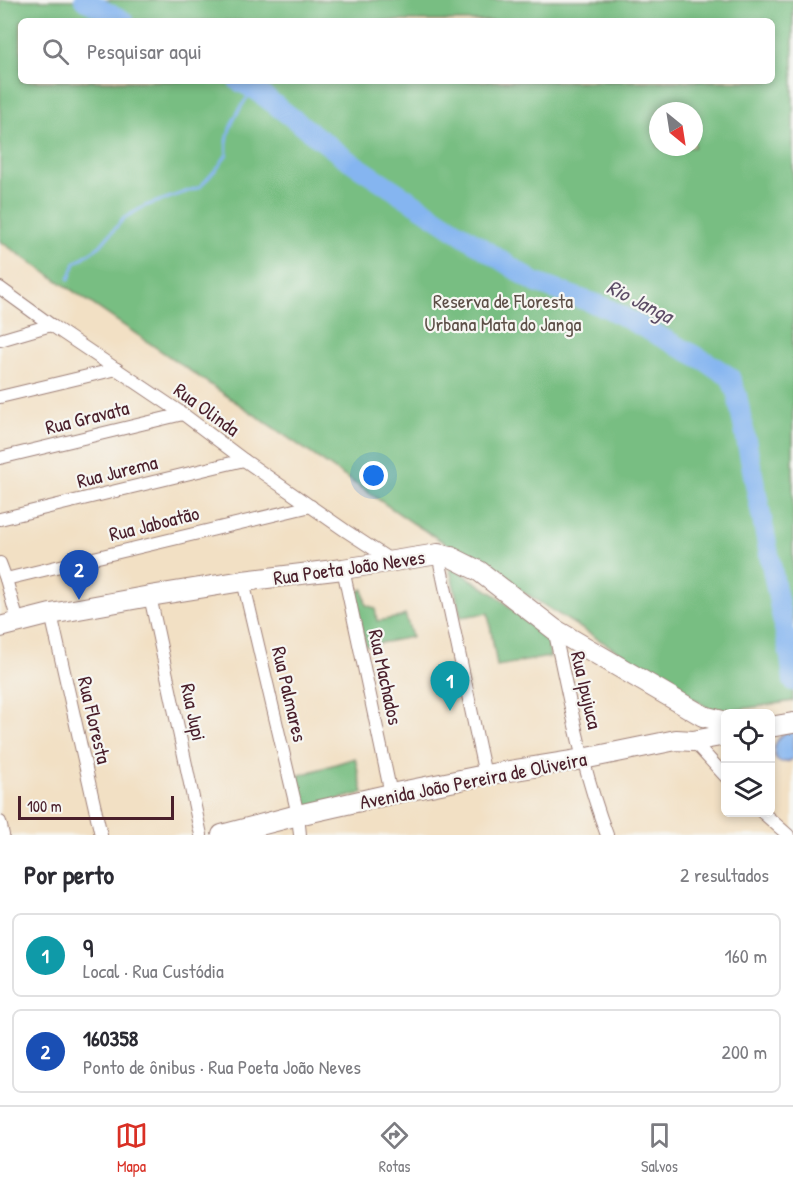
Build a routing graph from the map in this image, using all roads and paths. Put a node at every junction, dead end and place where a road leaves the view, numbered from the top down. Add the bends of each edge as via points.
1 (0, 288) edge
2 (51, 325) junction
3 (0, 340) edge
4 (117, 369) junction
5 (0, 397) edge
6 (183, 414) junction
7 (0, 458) edge
8 (244, 460) junction
9 (311, 506) junction
10 (0, 519) edge
11 (438, 554) junction
12 (392, 561) junction
13 (0, 563) edge
14 (343, 569) junction
15 (6, 579) junction
16 (243, 581) junction
17 (150, 596) junction
18 (51, 614) junction
19 (9, 624) edge
20 (554, 628) junction
21 (681, 703) junction
22 (721, 721) edge
23 (721, 736) edge
24 (684, 740) junction
25 (583, 759) junction
26 (721, 773) edge
27 (485, 775) junction
28 (391, 794) junction
29 (298, 815) junction
30 (767, 817) edge
31 (0, 822) edge
32 (3, 835) edge
33 (101, 835) edge
34 (201, 835) edge
35 (222, 835) edge
36 (300, 835) edge
37 (607, 835) edge
38 (788, 835) edge

1 - 2 street, Rua Olinda
2 - 3 street
2 - 4 street, Rua Olinda
4 - 5 street
4 - 6 street, Rua Olinda
6 - 7 street, Rua Gravata
6 - 8 street, Rua Olinda
8 - 9 street, Rua Olinda
8 - 10 street, Rua Jurema
9 - 12 street, Rua Olinda
9 - 15 street, Rua Jaboatão
11 - 12 main road, Rua Poeta João Neves
11 - 20 main road, Rua Poeta João Neves via 479,571
11 - 27 street
12 - 14 main road, Rua Poeta João Neves
13 - 15 street
14 - 16 main road, Rua Poeta João Neves
14 - 28 street, Rua Machados
15 - 19 street
16 - 17 main road, Rua Poeta João Neves
16 - 29 street, Rua Palmares
17 - 18 main road, Rua Poeta João Neves
17 - 34 street, Rua Jupi
18 - 19 main road, Rua Poeta João Neves
18 - 33 street, Rua Floresta
20 - 21 main road, Rua Poeta João Neves
20 - 25 street, Rua Ipujuca
21 - 22 main road, Rua Poeta João Neves
21 - 24 main road via 690,725
23 - 24 main road, Avenida João Pereira de Oliveira
24 - 25 main road, Avenida João Pereira de Oliveira
24 - 26 street
25 - 27 main road, Avenida João Pereira de Oliveira
25 - 37 street, Rua Ipujuca
27 - 28 main road, Avenida João Pereira de Oliveira
28 - 29 main road, Avenida João Pereira de Oliveira
29 - 35 main road, Avenida João Pereira de Oliveira
29 - 36 street, Rua Palmares
30 - 38 street
31 - 32 street

